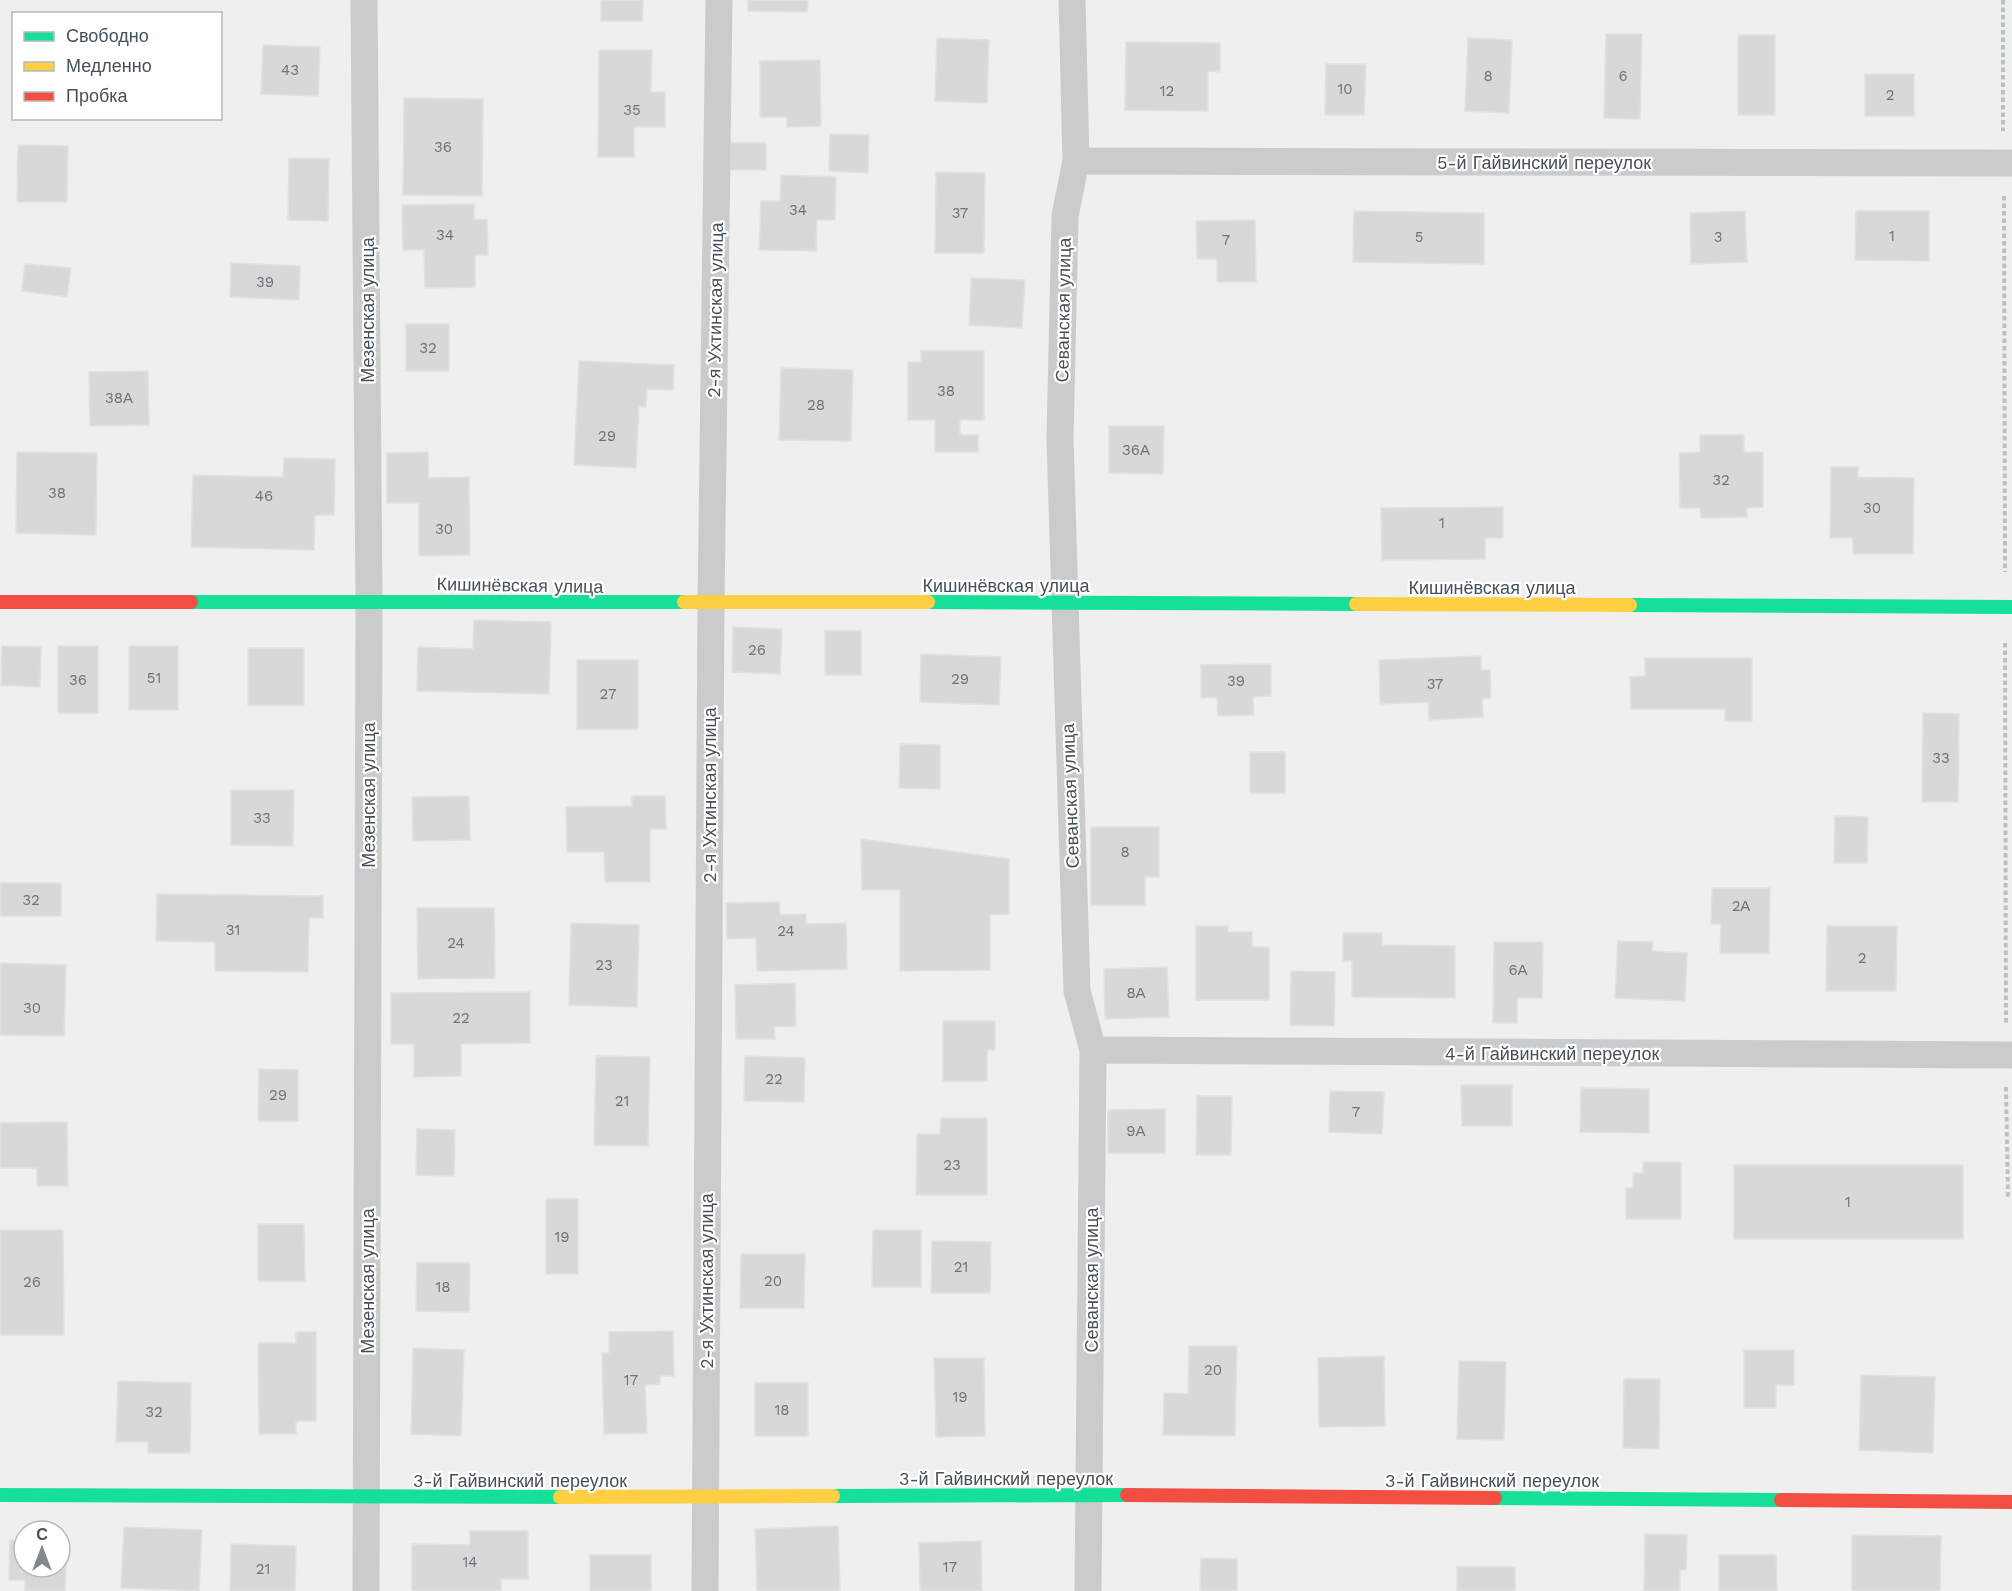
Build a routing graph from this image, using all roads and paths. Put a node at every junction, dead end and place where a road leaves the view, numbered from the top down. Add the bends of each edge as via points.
1 (364, 0) edge
2 (719, 0) edge
3 (1072, 0) edge
4 (1076, 162) junction
5 (2012, 163) edge
6 (369, 601) junction
7 (0, 602) edge
8 (1064, 602) junction
9 (711, 604) junction
10 (2012, 607) edge
11 (1093, 1050) junction
12 (2012, 1055) edge
13 (0, 1495) edge
14 (1089, 1495) junction
15 (367, 1498) junction
16 (704, 1498) junction
17 (2012, 1502) edge
18 (366, 1591) edge
19 (705, 1591) edge
20 (1088, 1591) edge

1 - 6 street, Мезенская улица
2 - 9 street, 2-я Ухтинская улица
3 - 4 street, Севанская улица
4 - 5 street, 5-й Гайвинский переулок
4 - 8 street, Севанская улица via 1065,216 1060,439
6 - 7 street, Кишинёвская улица
6 - 9 street, Кишинёвская улица
6 - 15 street, Мезенская улица
8 - 9 street, Кишинёвская улица
8 - 10 street, Кишинёвская улица
8 - 11 street, Севанская улица via 1077,990
9 - 16 street, 2-я Ухтинская улица
11 - 12 street, 4-й Гайвинский переулок
11 - 14 street, Севанская улица
13 - 15 street, 3-й Гайвинский переулок
14 - 16 street, 3-й Гайвинский переулок
14 - 17 street, 3-й Гайвинский переулок
14 - 20 street, Севанская улица
15 - 16 street, 3-й Гайвинский переулок
15 - 18 street, Мезенская улица
16 - 19 street, 2-я Ухтинская улица

